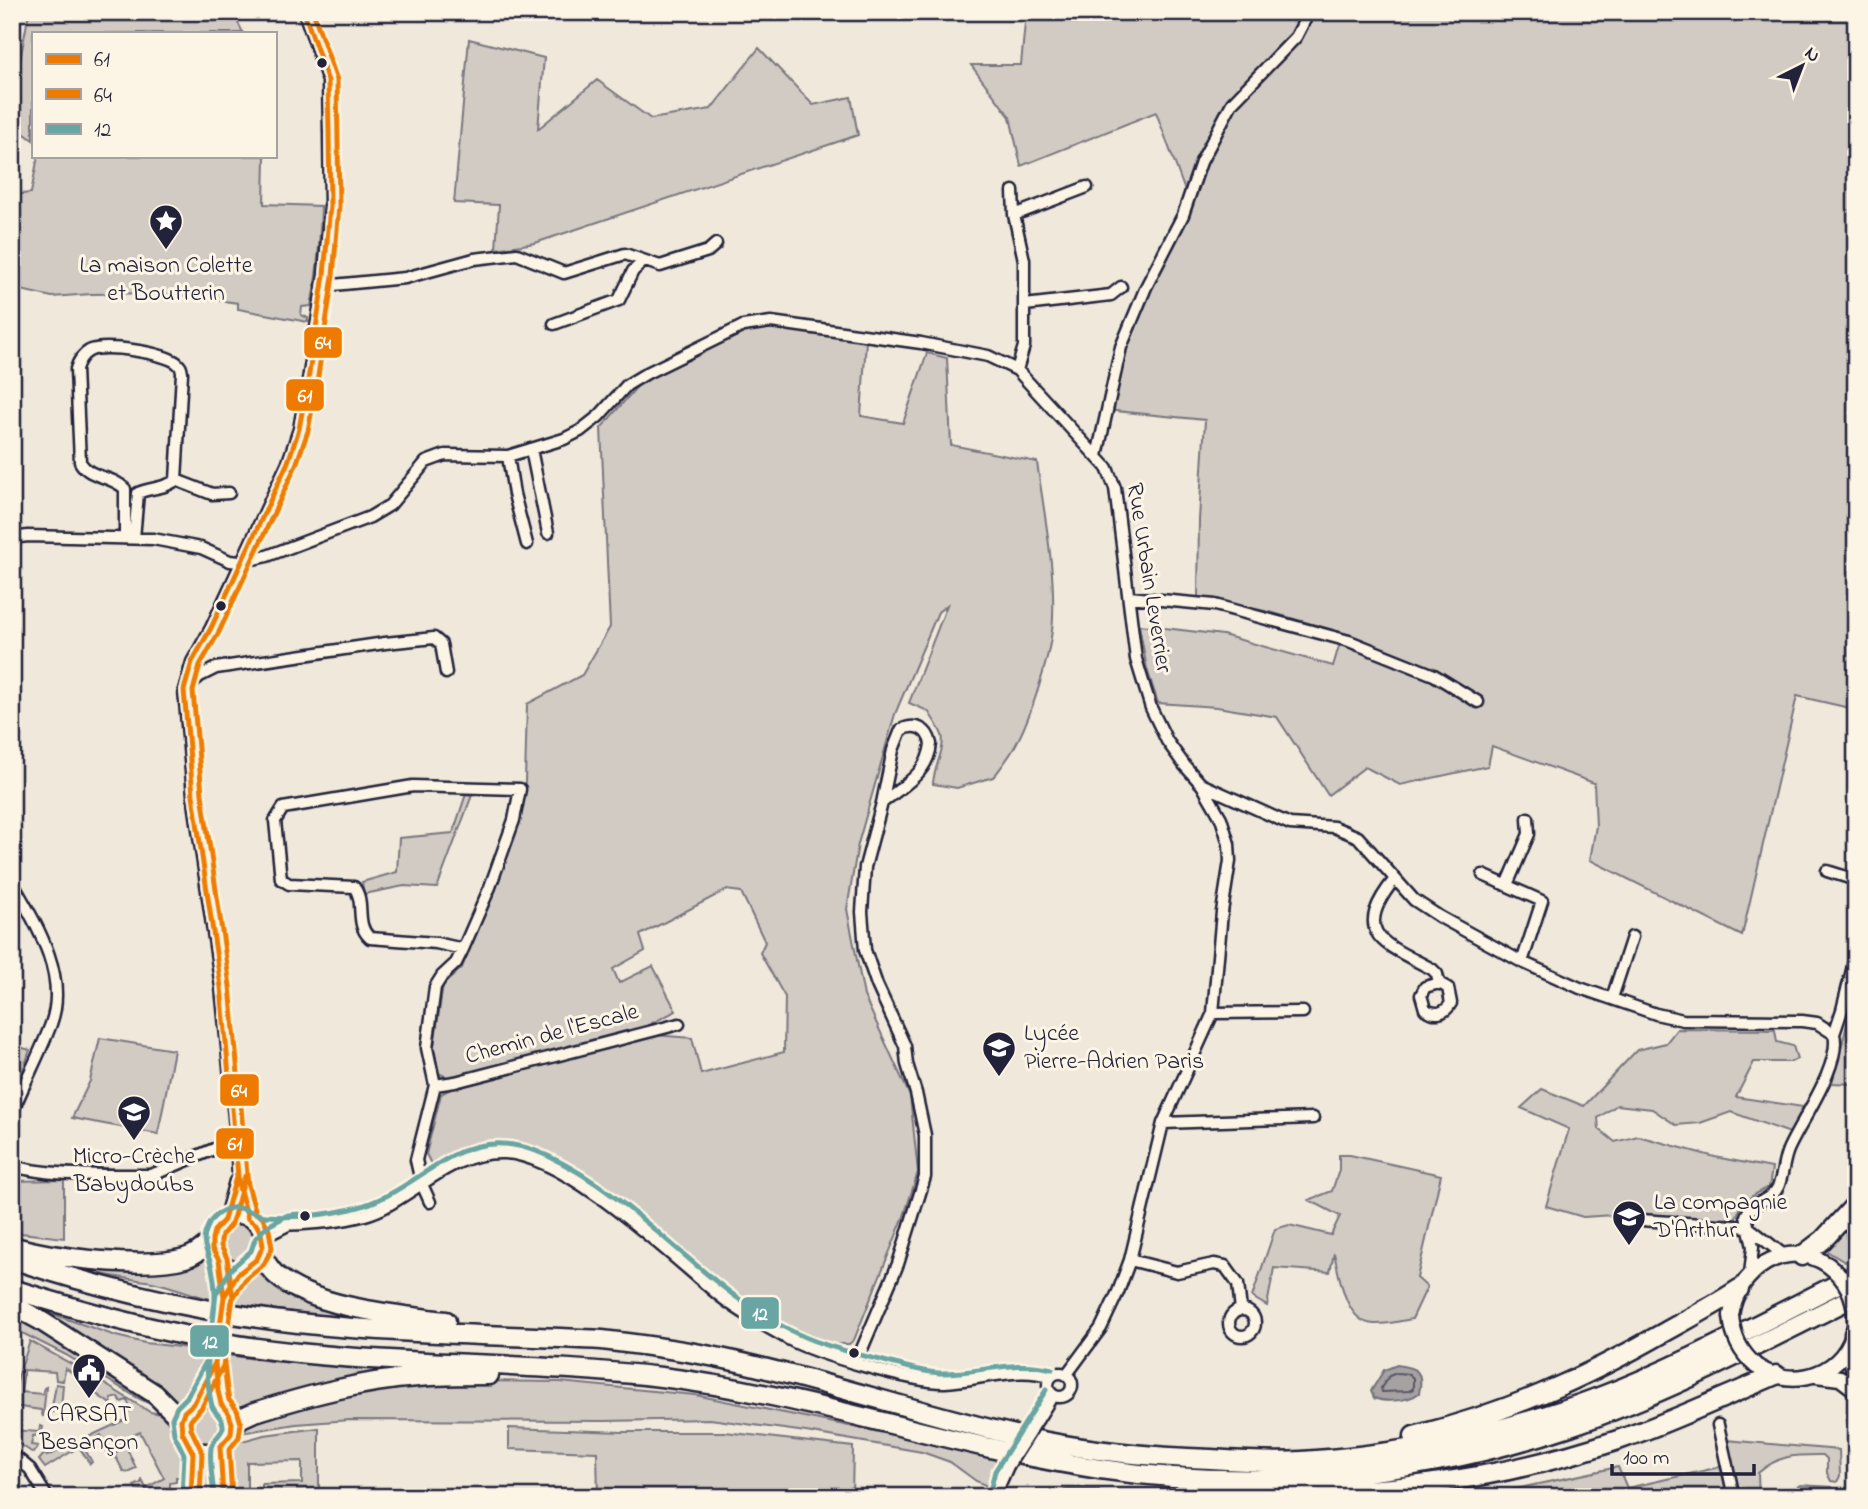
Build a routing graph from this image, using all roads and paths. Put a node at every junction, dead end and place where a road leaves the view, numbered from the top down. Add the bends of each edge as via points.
1 (304, 12) edge
2 (1309, 12) edge
3 (1087, 187) dead end
4 (1013, 191) dead end
5 (1014, 215) junction
6 (716, 244) dead end
7 (644, 261) junction
8 (323, 286) junction
9 (1121, 287) dead end
10 (1025, 305) junction
11 (554, 324) dead end
12 (1017, 370) junction
13 (531, 449) junction
14 (508, 456) junction
15 (1097, 456) junction
16 (176, 480) junction
17 (229, 492) dead end
18 (548, 533) dead end
19 (12, 538) edge
20 (130, 538) junction
21 (527, 544) dead end
22 (240, 562) junction
23 (1129, 597) junction
24 (446, 673) dead end
25 (184, 690) junction
26 (1478, 702) dead end
27 (1201, 784) junction
28 (882, 803) junction
29 (1528, 818) dead end
30 (1826, 871) dead end
31 (1483, 875) dead end
32 (1394, 880) junction
33 (1856, 880) edge
34 (12, 882) edge
35 (1507, 885) junction
36 (1632, 937) dead end
37 (463, 949) junction
38 (1856, 954) edge
39 (1522, 962) junction
40 (1439, 983) dead end
41 (1612, 998) junction
42 (1303, 1012) dead end
43 (1213, 1013) junction
44 (679, 1024) dead end
45 (1834, 1034) junction
46 (435, 1085) junction
47 (12, 1113) edge
48 (1313, 1118) dead end
49 (1163, 1123) junction
50 (237, 1148) junction
51 (12, 1164) edge
52 (237, 1174) junction
53 (421, 1182) junction
54 (430, 1202) dead end
55 (1856, 1204) edge
56 (1625, 1219) dead end
57 (224, 1220) junction
58 (252, 1222) junction
59 (291, 1223) junction
60 (1748, 1227) junction
61 (212, 1240) junction
62 (12, 1247) edge
63 (262, 1248) junction
64 (1794, 1256) junction
65 (12, 1259) edge
66 (219, 1260) junction
67 (1130, 1260) junction
68 (244, 1267) junction
69 (1750, 1274) junction
70 (1856, 1275) edge
71 (12, 1289) edge
72 (1739, 1289) junction
73 (1856, 1296) edge
74 (224, 1297) junction
75 (12, 1305) edge
76 (1241, 1311) dead end
77 (1854, 1333) edge
78 (549, 1337) junction
79 (215, 1363) junction
80 (856, 1363) junction
81 (595, 1370) junction
82 (1856, 1373) edge
83 (1067, 1374) junction
84 (1776, 1375) junction
85 (1816, 1375) junction
86 (1050, 1377) junction
87 (1856, 1390) edge
88 (1053, 1395) junction
89 (194, 1403) junction
90 (221, 1404) junction
91 (181, 1420) junction
92 (1718, 1425) dead end
93 (232, 1427) junction
94 (191, 1446) junction
95 (220, 1447) junction
96 (12, 1454) edge
97 (1266, 1462) junction
98 (1143, 1474) junction
99 (997, 1495) edge
100 (47, 1497) edge
101 (191, 1497) edge
102 (223, 1497) edge
103 (1066, 1497) edge
104 (1096, 1497) edge
105 (1734, 1497) edge

1 - 8 street via 328,81 330,206
2 - 15 street via 1296,37 1233,103 1201,162 1183,215 1121,347
3 - 5 street
4 - 5 street
5 - 10 street via 1024,260
6 - 7 street via 660,267
7 - 8 street via 625,254 564,273 517,254 474,259 405,278
7 - 11 street via 633,271 619,300
8 - 22 street via 299,429
9 - 10 street via 1111,295
10 - 12 street via 1024,346
12 - 13 street, Rue Urbain Leverrier via 988,356 921,343 771,322 743,326 627,385 579,431
12 - 15 street, Rue Urbain Leverrier
13 - 14 street, Rue Urbain Leverrier
13 - 18 street
14 - 21 street
14 - 22 street, Rue Urbain Leverrier via 445,455 426,462 390,505 370,517
15 - 23 street, Rue Urbain Leverrier via 1115,488
16 - 17 street via 212,494
16 - 20 street via 138,493
16 - 20 street via 180,366 170,359 117,348 90,350 76,369 80,462 90,473 116,481 125,489
19 - 20 street
20 - 22 street via 201,548
22 - 25 street via 192,662
23 - 26 street via 1215,605 1349,640 1434,675
23 - 27 street, Rue Urbain Leverrier via 1136,659 1151,708 1167,741
24 - 25 street via 441,644 434,638 216,668
25 - 50 street
27 - 32 street, Rue Urbain Leverrier via 1290,824 1346,831 1358,837
27 - 43 street via 1220,818 1230,861
28 - 28 street via 924,769 932,744 919,727 908,726 899,733
28 - 80 street via 865,867 865,950 905,1046 926,1156 925,1177 898,1264
29 - 35 street via 1529,834
30 - 33 street
31 - 35 street
32 - 39 street, Rue Urbain Leverrier via 1440,917
32 - 40 street via 1373,915 1377,935 1432,969
34 - 47 street via 47,947 55,1002 52,1021
35 - 39 street via 1542,901
36 - 41 street
37 - 37 street via 370,938 360,924 361,907 354,887 289,884 281,879 275,821 279,813 284,808 413,786 520,789 514,820
37 - 46 street via 435,987 427,1048
38 - 45 street
39 - 41 street, Rue Urbain Leverrier
41 - 45 street, Rue Urbain Leverrier via 1683,1020 1802,1021 1817,1023
42 - 43 street
43 - 49 street
44 - 46 street, Chemin de l'Escale
45 - 60 street via 1822,1088 1789,1148 1777,1189 1748,1211
46 - 53 street via 416,1160
48 - 49 street
49 - 67 street
50 - 51 street via 214,1149 150,1175 65,1173
50 - 52 street
52 - 57 street
52 - 58 street
53 - 54 street
53 - 59 street via 368,1214
53 - 80 street via 462,1160 487,1154 536,1158 638,1226 723,1299 756,1321 792,1341
55 - 64 highway via 1823,1240
56 - 60 street
57 - 58 street via 236,1216
57 - 61 street
58 - 59 street
58 - 63 street via 261,1233
59 - 63 street via 272,1233
60 - 64 street
60 - 69 street via 1753,1247
61 - 62 highway via 193,1255 157,1262 58,1256
61 - 66 street
63 - 68 street via 254,1262
63 - 78 highway via 278,1277 330,1300 394,1315
64 - 69 street via 1763,1263
64 - 77 street, bridge via 1815,1258 1847,1284 1854,1302
65 - 78 highway via 92,1284 248,1316 362,1328
66 - 68 street via 231,1267
66 - 74 street
67 - 76 street via 1177,1272 1225,1266 1238,1284
67 - 83 street via 1101,1328
68 - 74 street
69 - 72 street
70 - 97 highway via 1670,1367 1531,1420 1412,1447
71 - 81 highway via 140,1326 271,1350
72 - 84 street, bridge via 1731,1316 1734,1334 1756,1366
72 - 97 highway via 1619,1358 1521,1404 1416,1436
73 - 98 highway via 1632,1402 1573,1425 1479,1452 1400,1468 1326,1476 1231,1479
74 - 79 street, bridge
75 - 91 highway via 155,1394
77 - 82 street via 1849,1356
77 - 85 street via 1840,1357
78 - 97 highway via 643,1345 726,1359 996,1430 1107,1452
79 - 89 street
79 - 90 street
80 - 86 street via 942,1382 1021,1372
81 - 93 highway via 416,1377 358,1385 252,1413
81 - 98 highway via 720,1386 1031,1456
83 - 86 street
83 - 88 street via 1070,1391 1065,1396
84 - 85 street
84 - 98 highway via 1616,1441 1508,1471 1448,1481 1337,1492 1265,1492 1206,1488
85 - 87 street via 1840,1378
86 - 88 street via 1048,1389
88 - 99 street, bridge via 1008,1466
89 - 90 street via 205,1399
89 - 91 street
90 - 93 street
91 - 94 street via 183,1436
92 - 105 street
93 - 95 street
94 - 95 street via 206,1451
94 - 101 street
95 - 102 street
96 - 100 street via 30,1469
103 - 104 street

